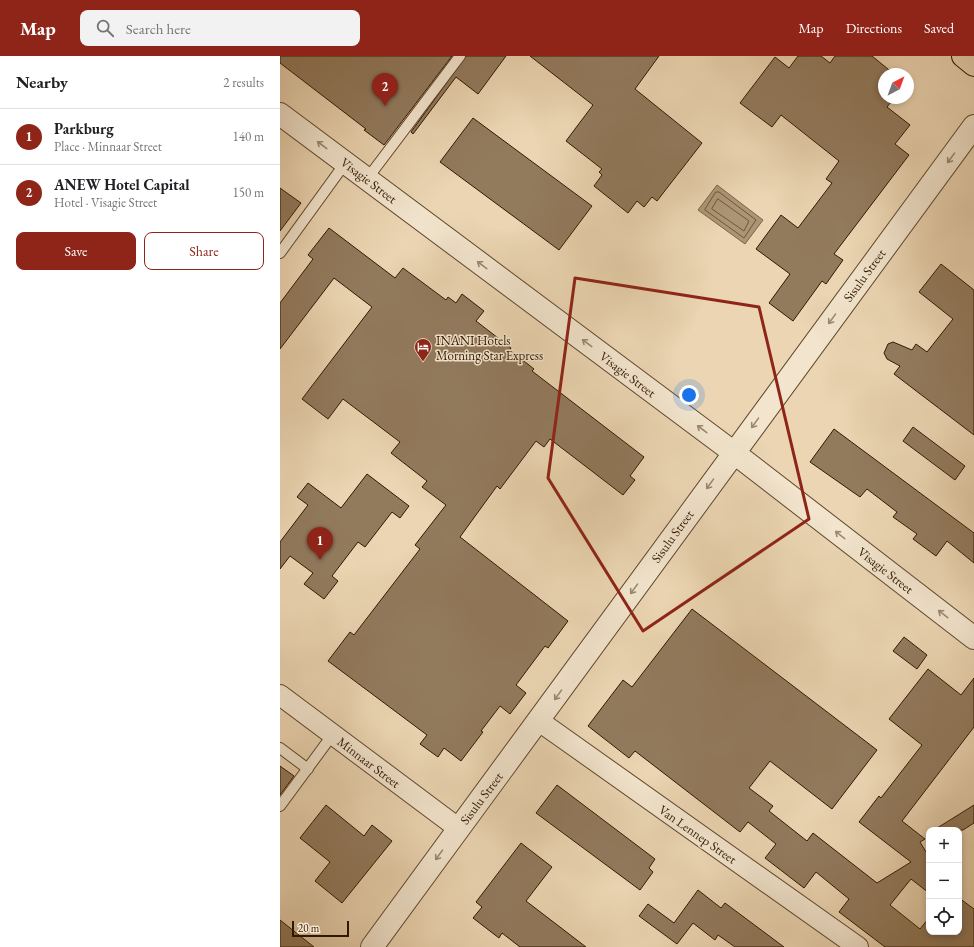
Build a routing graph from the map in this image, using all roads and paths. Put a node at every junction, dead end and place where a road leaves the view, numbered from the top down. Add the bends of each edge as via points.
1 (460, 56) edge
2 (962, 56) edge
3 (974, 65) edge
4 (280, 114) edge
5 (974, 126) edge
6 (346, 162) junction
7 (367, 179) junction
8 (280, 253) edge
9 (733, 452) junction
10 (974, 638) edge
11 (281, 697) edge
12 (539, 721) junction
13 (332, 734) junction
14 (280, 748) edge
15 (308, 769) junction
16 (280, 806) edge
17 (458, 828) junction
18 (372, 947) edge
19 (858, 947) edge

1 - 7 lane
2 - 3 main road
6 -> 4 street, Visagie Street
5 -> 9 street, Sisulu Street
6 - 7 street, Visagie Street
6 - 8 lane
9 -> 7 street, Visagie Street
10 -> 9 street, Visagie Street
9 -> 12 street, Sisulu Street
11 - 13 street, Minnaar Street
12 - 17 street, Sisulu Street
12 - 19 street, Van Lennep Street
13 - 15 lane
13 - 17 street, Minnaar Street
14 - 15 lane
15 - 16 lane
17 -> 18 street, Sisulu Street

